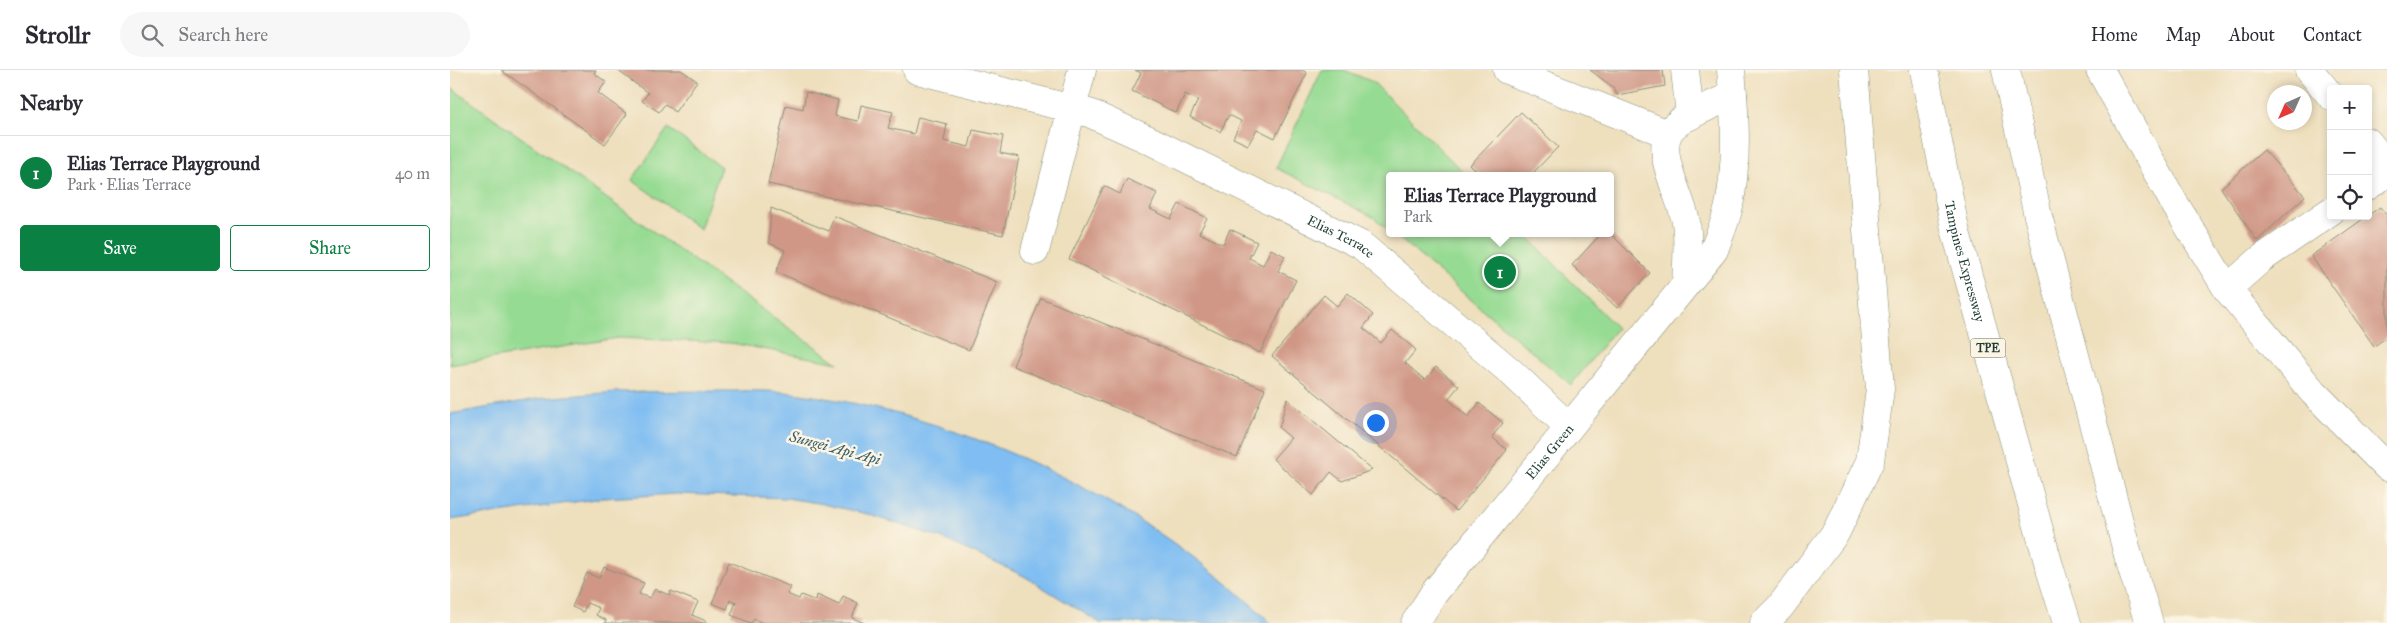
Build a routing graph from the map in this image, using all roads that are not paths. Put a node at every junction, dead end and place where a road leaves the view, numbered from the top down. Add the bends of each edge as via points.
1 (917, 70) edge
2 (1082, 70) edge
3 (1507, 70) edge
4 (1685, 70) edge
5 (1854, 70) edge
6 (1924, 70) edge
7 (2006, 70) edge
8 (2100, 70) edge
9 (2309, 70) edge
10 (1732, 83) edge
11 (2327, 91) edge
12 (1072, 109) junction
13 (1690, 116) junction
14 (1668, 134) junction
15 (2372, 147) edge
16 (2387, 165) edge
17 (2387, 173) edge
18 (2372, 183) edge
19 (2327, 214) edge
20 (1035, 251) dead end
21 (1686, 284) junction
22 (2227, 289) junction
23 (1568, 427) junction
24 (2387, 467) edge
25 (1415, 623) edge
26 (1764, 623) edge
27 (2067, 623) edge
28 (2149, 623) edge

1 - 12 main road, Elias Terrace
2 - 12 main road
3 - 14 main road
4 - 13 main road
5 - 26 main road via 1880,389 1870,461 1836,532
6 - 27 main road, Tampines Expressway / TPE via 1955,228
7 - 28 main road via 2038,216
8 - 22 main road via 2173,202
9 - 11 main road
10 - 13 main road
10 - 21 main road, Elias Green via 1734,175 1729,208 1714,250
12 - 20 main road
12 - 23 main road, Elias Terrace via 1089,113 1150,140 1360,245 1511,372
13 - 14 main road via 1677,123
14 - 21 main road via 1666,160 1686,222
15 - 16 main road
17 - 18 main road
19 - 22 main road via 2261,259
21 - 23 main road, Elias Green
22 - 24 main road via 2313,392
23 - 25 main road, Elias Green via 1434,593

